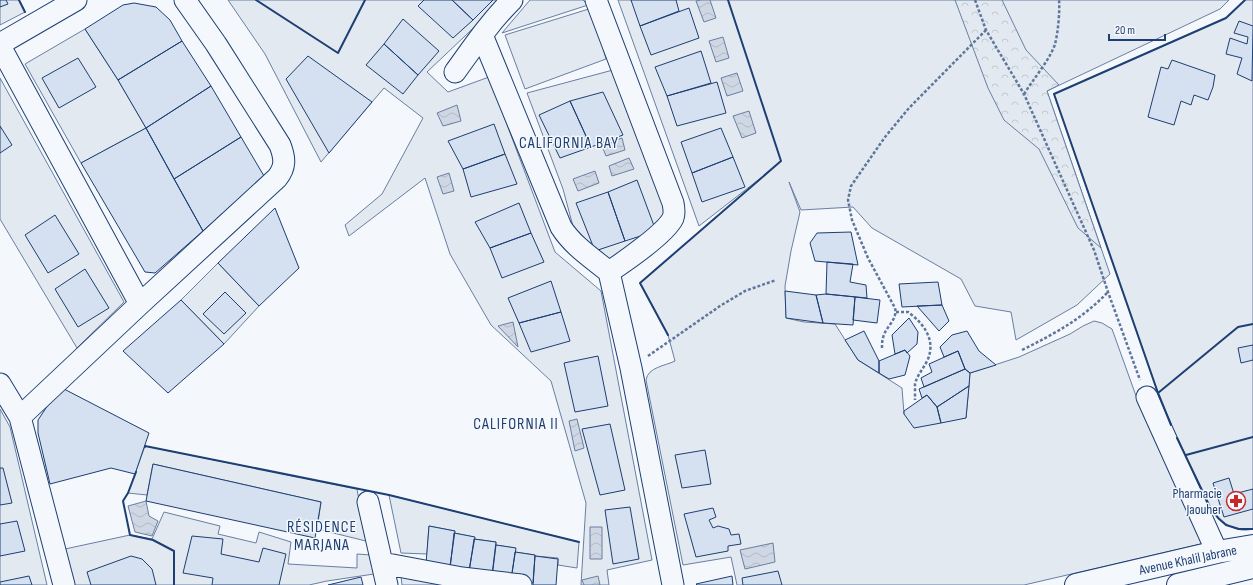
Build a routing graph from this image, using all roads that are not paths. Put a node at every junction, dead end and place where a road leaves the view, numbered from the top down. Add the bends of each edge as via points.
1 (76, 0) edge
2 (185, 0) edge
3 (512, 0) edge
4 (596, 0) edge
5 (482, 35) junction
6 (0, 45) edge
7 (455, 72) dead end
8 (610, 272) junction
9 (140, 304) junction
10 (0, 384) edge
11 (1147, 397) road end
12 (20, 417) junction
13 (368, 502) dead end
14 (1217, 552) junction
15 (1251, 559) edge
16 (382, 563) junction
17 (64, 585) edge
18 (387, 585) edge
19 (521, 585) edge
20 (673, 585) edge
21 (1076, 585) edge
22 (1178, 585) edge

1 - 6 street
2 - 9 street via 280,145 284,164 278,178
3 - 5 street
4 - 8 street via 675,213 665,229
5 - 7 street
5 - 8 street via 561,226 580,249
6 - 9 street
8 - 20 street
9 - 12 street
10 - 12 street
11 - 14 street via 1170,435
12 - 17 street
13 - 16 street
14 - 15 main road, Avenue Khalil Jabrane
14 - 21 main road, Avenue Khalil Jabrane
15 - 22 main road, Avenue Khalil Jabrane
16 - 18 street
16 - 19 street via 462,578

